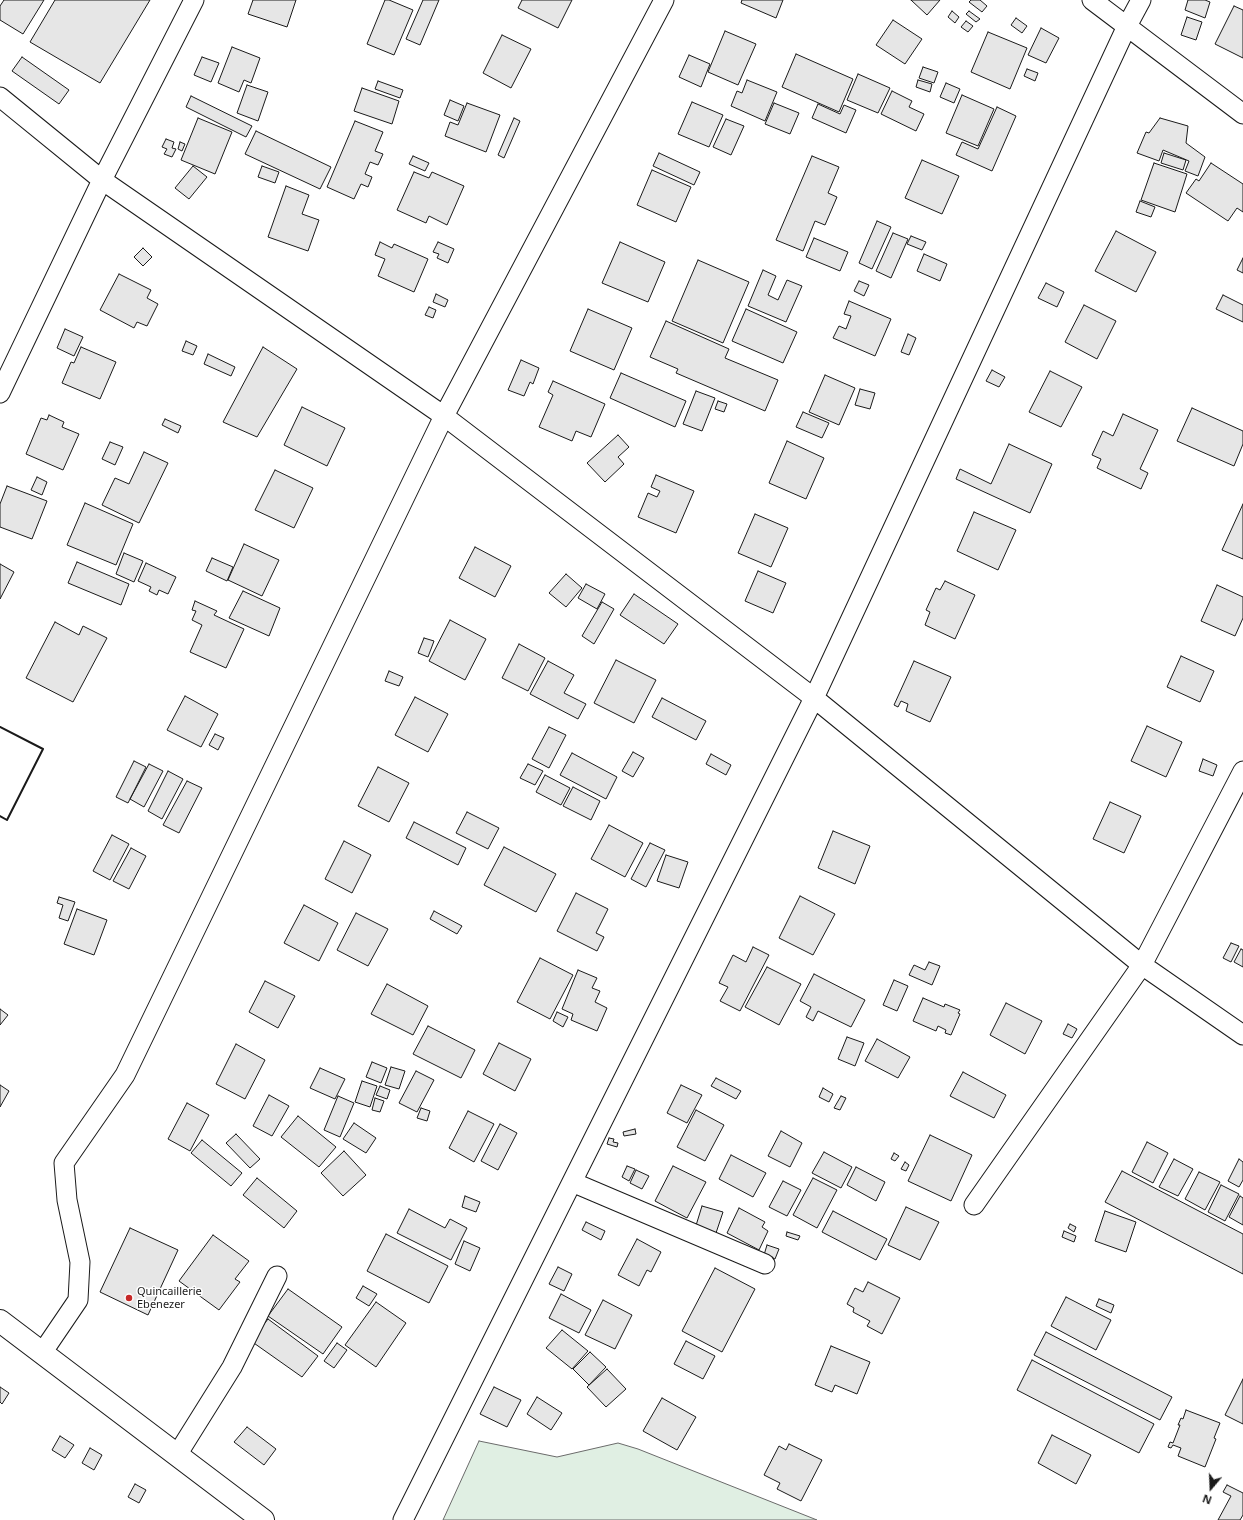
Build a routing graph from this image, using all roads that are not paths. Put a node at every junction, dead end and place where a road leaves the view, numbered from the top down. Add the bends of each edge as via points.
1 (194, 0) edge
2 (664, 0) edge
3 (1092, 0) edge
4 (1141, 0) edge
5 (1127, 26) junction
6 (0, 97) edge
7 (1243, 114) edge
8 (102, 180) junction
9 (0, 393) edge
10 (444, 416) junction
11 (814, 698) junction
12 (1243, 771) edge
13 (1142, 965) junction
14 (1243, 1035) edge
15 (572, 1182) junction
16 (974, 1205) dead end
17 (765, 1264) dead end
18 (277, 1276) dead end
19 (0, 1321) edge
20 (42, 1353) junction
21 (177, 1455) junction
22 (263, 1520) edge
23 (403, 1520) edge

1 - 8 street
2 - 10 street
3 - 5 street
4 - 5 street
5 - 7 street
5 - 11 street
6 - 8 street
8 - 9 street
8 - 10 street
10 - 11 street
10 - 20 street via 125,1075 64,1163 67,1200 80,1262 78,1300
11 - 13 street
11 - 15 street
12 - 13 street
13 - 14 street
13 - 16 street
15 - 17 street
15 - 23 street
18 - 21 street via 232,1367
19 - 20 street
20 - 21 street
21 - 22 street

